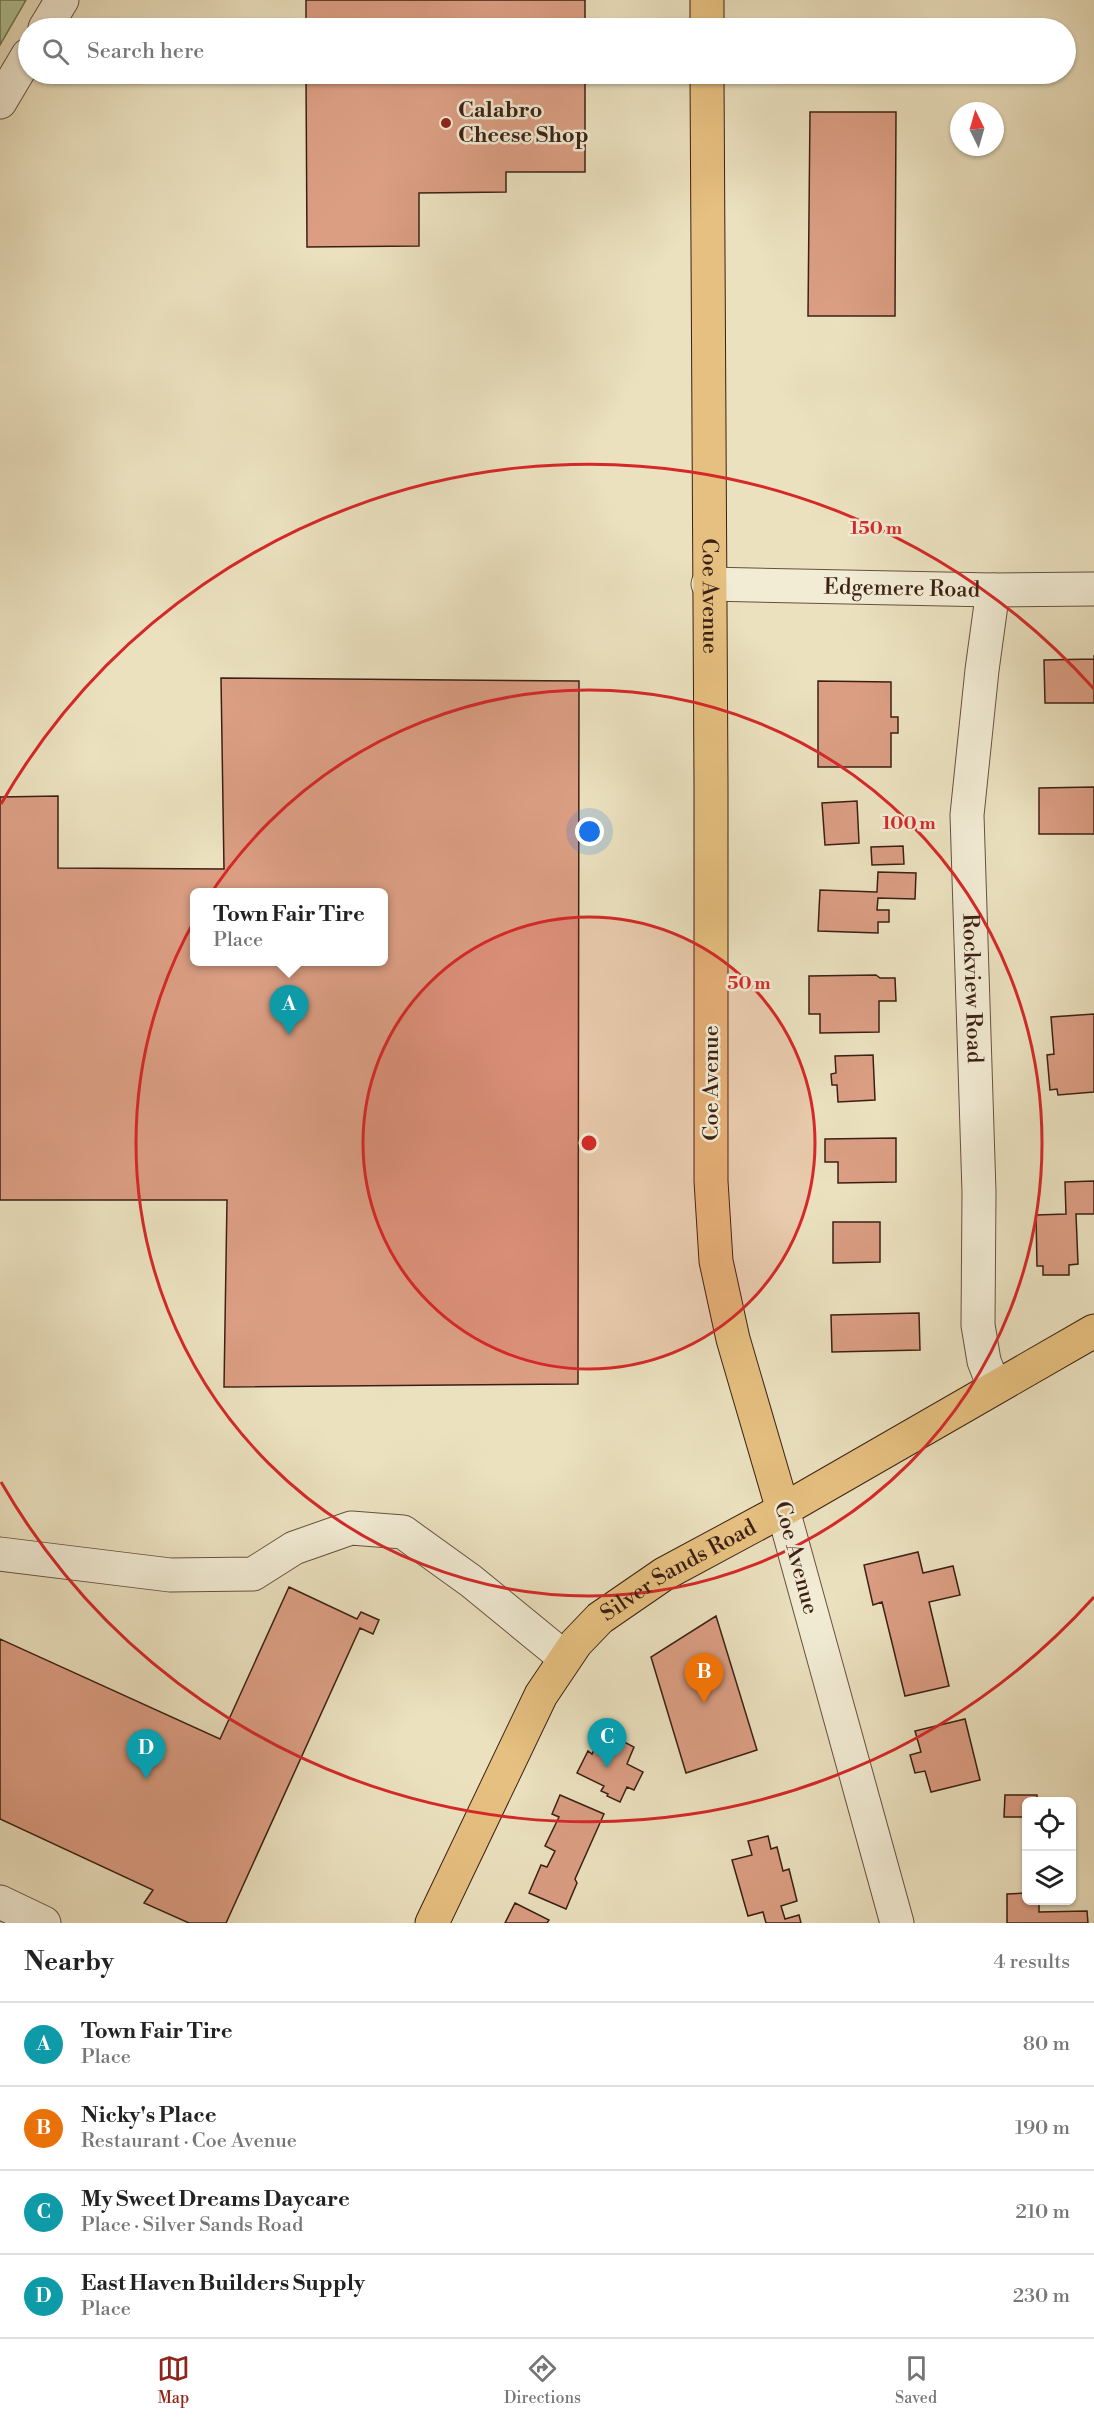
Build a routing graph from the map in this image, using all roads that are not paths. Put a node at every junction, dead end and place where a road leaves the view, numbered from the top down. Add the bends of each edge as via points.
1 (62, 0) edge
2 (707, 0) edge
3 (51, 18) edge
4 (707, 18) edge
5 (18, 72) edge
6 (707, 84) edge
7 (0, 102) edge
8 (708, 584) junction
9 (1094, 589) edge
10 (993, 590) junction
11 (1094, 1331) edge
12 (994, 1387) junction
13 (783, 1510) junction
14 (0, 1554) edge
15 (566, 1658) junction
16 (0, 1902) edge
17 (44, 1923) edge
18 (432, 1923) edge
19 (897, 1923) edge

1 - 3 street
2 - 4 main road
5 - 7 street
6 - 8 main road, Coe Avenue
8 - 10 street, Edgemere Road
8 - 13 main road, Coe Avenue via 711,1181 716,1261 733,1339
9 - 10 street, Edgemere Road
10 - 12 street, Rockview Road via 968,815 979,1192 978,1325 984,1361
11 - 12 main road, Silver Sands Road
12 - 13 main road, Silver Sands Road
13 - 15 main road, Silver Sands Road via 632,1595 600,1618
13 - 19 street, Coe Avenue
14 - 15 street via 170,1575 253,1574 294,1548 351,1528 403,1532
15 - 18 main road, Silver Sands Road via 541,1695
16 - 17 street

